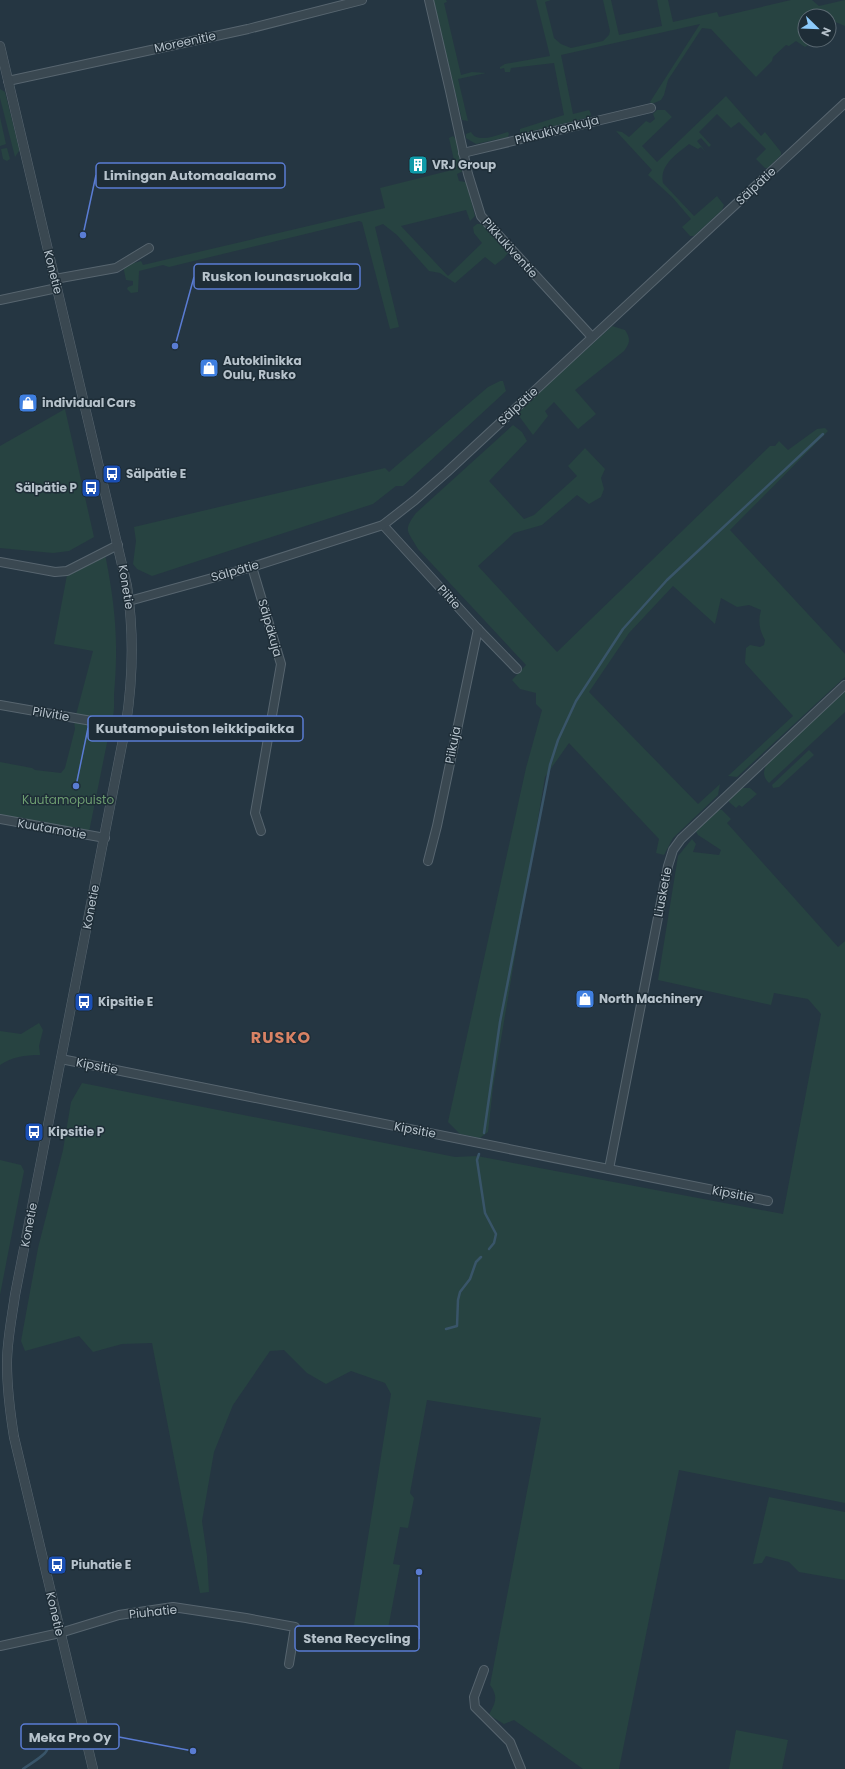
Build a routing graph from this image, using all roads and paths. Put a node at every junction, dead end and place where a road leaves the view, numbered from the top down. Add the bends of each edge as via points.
1 (362, 0) edge
2 (428, 0) edge
3 (0, 46) edge
4 (8, 81) junction
5 (845, 104) edge
6 (651, 108) dead end
7 (463, 153) junction
8 (149, 248) dead end
9 (56, 283) junction
10 (0, 300) edge
11 (592, 337) junction
12 (383, 525) junction
13 (118, 545) junction
14 (0, 562) edge
15 (252, 567) junction
16 (130, 601) junction
17 (478, 629) junction
18 (516, 668) dead end
19 (845, 685) edge
20 (0, 705) edge
21 (126, 727) junction
22 (0, 819) edge
23 (261, 831) dead end
24 (104, 838) junction
25 (428, 861) dead end
26 (61, 1059) junction
27 (609, 1169) junction
28 (768, 1201) dead end
29 (60, 1632) junction
30 (0, 1646) edge
31 (289, 1664) dead end
32 (484, 1670) dead end
33 (93, 1769) edge
34 (520, 1769) edge

1 - 4 street, Moreenitie via 248,29
2 - 7 street, Pikkukiventie
3 - 4 street, Konetie
4 - 9 street, Konetie
5 - 11 street, Sälpätie
6 - 7 street, Pikkukivenkuja
7 - 11 street, Pikkukiventie via 481,216
8 - 9 street via 116,268
9 - 10 street
9 - 13 street, Konetie
11 - 12 street, Sälpätie via 421,495
12 - 15 street, Sälpätie
12 - 17 street, Piitie
13 - 14 street via 67,571 55,572
13 - 16 street, Konetie
15 - 16 street, Sälpätie
15 - 23 street, Sälpäkuja via 280,664 255,813
16 - 21 street, Konetie via 133,655
17 - 18 street, Piitie
17 - 25 street, Piikuja
19 - 27 street, Liusketie via 715,805 673,850 666,873
20 - 21 street, Pilvitie
21 - 24 street, Konetie
22 - 24 street, Kuutamotie
24 - 26 street, Konetie
26 - 27 street, Kipsitie
26 - 29 street, Konetie via 9,1332 7,1362 8,1398 14,1437
27 - 28 street, Kipsitie
29 - 30 street, Piuhatie
29 - 31 street, Piuhatie via 119,1615 173,1607 295,1628
29 - 33 street, Konetie
32 - 34 street via 474,1697 475,1707 510,1742

